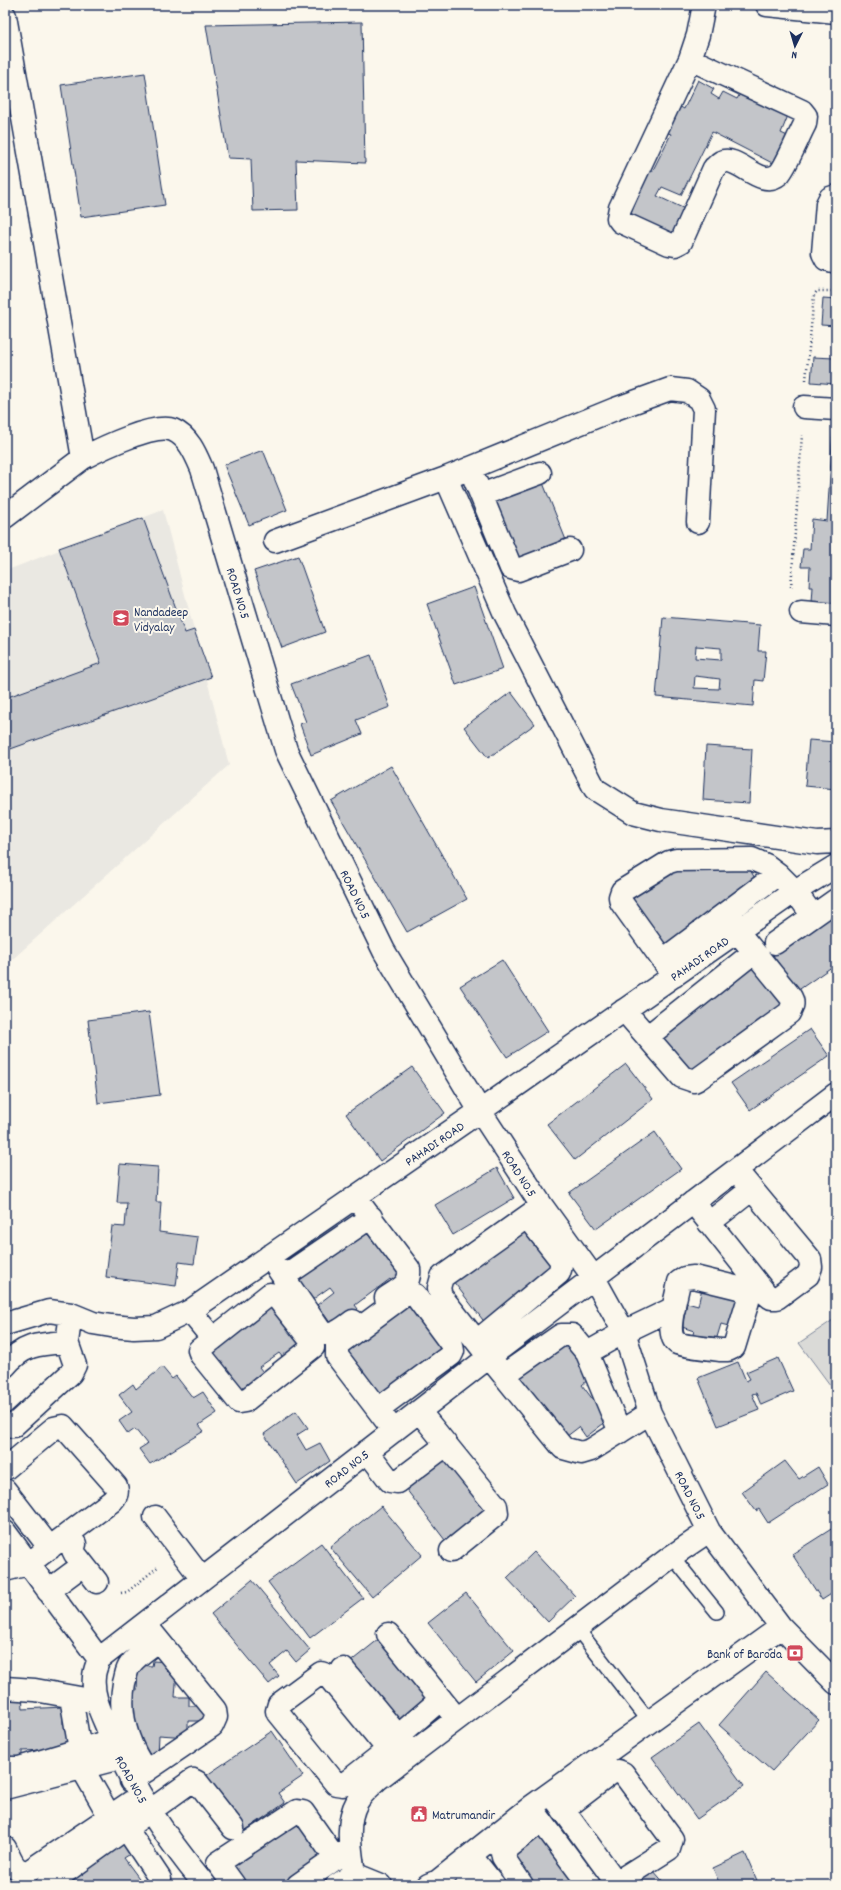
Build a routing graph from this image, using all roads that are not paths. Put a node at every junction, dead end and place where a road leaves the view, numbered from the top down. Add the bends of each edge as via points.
1 (704, 5) edge
2 (767, 5) edge
3 (836, 12) edge
4 (5, 16) edge
5 (690, 60) junction
6 (836, 196) edge
7 (836, 262) edge
8 (804, 406) road end
9 (836, 409) edge
10 (83, 458) junction
11 (470, 468) junction
12 (540, 473) dead end
13 (446, 478) junction
14 (481, 495) junction
15 (5, 517) edge
16 (698, 522) dead end
17 (274, 541) dead end
18 (570, 550) dead end
19 (801, 612) road end
20 (836, 615) edge
21 (836, 842) edge
22 (836, 866) edge
23 (778, 874) junction
24 (795, 891) junction
25 (836, 900) edge
26 (814, 916) junction
27 (737, 923) junction
28 (775, 943) dead end
29 (754, 952) junction
30 (668, 968) junction
31 (624, 1010) junction
32 (647, 1037) junction
33 (836, 1094) edge
34 (480, 1111) junction
35 (736, 1170) junction
36 (752, 1189) junction
37 (355, 1196) junction
38 (693, 1202) junction
39 (534, 1211) junction
40 (371, 1217) junction
41 (710, 1223) junction
42 (269, 1256) junction
43 (283, 1277) junction
44 (594, 1278) junction
45 (234, 1280) junction
46 (538, 1291) junction
47 (256, 1305) junction
48 (674, 1308) dead end
49 (552, 1310) junction
50 (190, 1311) junction
51 (71, 1314) junction
52 (5, 1324) edge
53 (624, 1332) junction
54 (213, 1339) junction
55 (67, 1342) junction
56 (483, 1349) junction
57 (587, 1354) junction
58 (5, 1366) edge
59 (504, 1375) junction
60 (415, 1381) junction
61 (425, 1407) junction
62 (378, 1409) junction
63 (650, 1413) junction
64 (5, 1425) edge
65 (394, 1431) junction
66 (620, 1432) junction
67 (446, 1445) junction
68 (367, 1451) junction
69 (5, 1469) edge
70 (5, 1490) edge
71 (155, 1517) dead end
72 (709, 1531) junction
73 (5, 1532) edge
74 (75, 1544) dead end
75 (50, 1548) junction
76 (451, 1551) dead end
77 (672, 1556) junction
78 (28, 1564) junction
79 (83, 1565) junction
80 (5, 1570) edge
81 (202, 1579) junction
82 (96, 1582) road end
83 (48, 1591) junction
84 (717, 1612) dead end
85 (781, 1627) junction
86 (576, 1628) junction
87 (151, 1632) junction
88 (388, 1634) dead end
89 (99, 1659) junction
90 (343, 1669) dead end
91 (836, 1683) edge
92 (5, 1688) edge
93 (71, 1697) junction
94 (441, 1699) junction
95 (100, 1710) junction
96 (457, 1719) junction
97 (649, 1721) junction
98 (76, 1723) junction
99 (398, 1736) junction
100 (116, 1749) junction
101 (412, 1753) junction
102 (81, 1759) junction
103 (386, 1762) junction
104 (5, 1768) edge
105 (596, 1773) junction
106 (357, 1787) junction
107 (5, 1788) edge
108 (142, 1790) junction
109 (557, 1802) junction
110 (536, 1814) junction
111 (118, 1823) junction
112 (233, 1828) dead end
113 (167, 1836) junction
114 (5, 1848) edge
115 (143, 1853) junction
116 (343, 1853) junction
117 (218, 1863) junction
118 (196, 1874) edge
119 (479, 1875) edge
120 (345, 1879) edge
121 (157, 1882) edge
122 (46, 1885) edge
123 (234, 1885) edge
124 (298, 1885) edge
125 (381, 1885) edge
126 (428, 1885) edge
127 (522, 1885) edge
128 (589, 1885) edge

1 - 5 street
2 - 3 street
4 - 10 street
5 - 5 street via 620,208 618,218 621,222 675,245 681,242 714,168 722,162 730,161 765,178 772,178 780,173 805,124 806,116 802,111
6 - 7 street via 830,198 827,204 823,253 826,259
8 - 9 street
10 - 15 street, ROAD NO.5
10 - 34 street, ROAD NO.5 via 117,441 160,429 173,430 185,439 195,452 286,750 384,951
11 - 13 street
11 - 14 street
11 - 16 street via 670,389 687,391 699,399 704,409
12 - 14 street
13 - 17 street
13 - 21 street via 505,614 595,789 632,813 661,820 817,843
14 - 18 street via 511,568 518,570
19 - 20 street
22 - 24 street, PAHADI ROAD
23 - 24 street
23 - 27 street
23 - 30 street via 752,859 676,860 622,891 621,902
24 - 26 street
24 - 27 street, PAHADI ROAD
25 - 26 street
26 - 28 street
27 - 29 street
27 - 30 street, PAHADI ROAD
29 - 32 street
29 - 32 street via 793,1000 789,1012 694,1081 682,1077
30 - 31 street, PAHADI ROAD
31 - 32 street
31 - 34 street, PAHADI ROAD
33 - 35 street, ROAD NO.5
34 - 37 street, PAHADI ROAD
34 - 39 street, ROAD NO.5
35 - 36 street
35 - 38 street, ROAD NO.5
36 - 41 street
36 - 41 street via 810,1259 808,1275 777,1298 771,1298
37 - 40 street
37 - 42 street, PAHADI ROAD
38 - 41 street
38 - 44 street, ROAD NO.5
39 - 44 street, ROAD NO.5
39 - 46 street via 562,1263 559,1273
39 - 56 street via 442,1277 439,1288 441,1296
40 - 43 street
40 - 43 street via 409,1269 410,1277 407,1283 335,1334 322,1333
42 - 43 street
42 - 45 street, PAHADI ROAD
44 - 49 street, ROAD NO.5
44 - 53 street, ROAD NO.5
45 - 47 street
45 - 50 street, PAHADI ROAD
46 - 49 street
46 - 56 street
47 - 54 street
47 - 54 street via 270,1294 275,1295 312,1342 312,1350 245,1401 239,1402 200,1353 201,1348
48 - 53 street
49 - 56 street, ROAD NO.5
50 - 51 street, PAHADI ROAD via 156,1326 134,1328 93,1323
50 - 54 street
51 - 52 street, PAHADI ROAD via 48,1311
51 - 55 street
53 - 57 street
53 - 63 street, ROAD NO.5
55 - 58 street via 37,1344 22,1350
55 - 64 street via 75,1365 71,1373 13,1426
56 - 59 street
56 - 61 street, ROAD NO.5
57 - 59 street via 572,1335 561,1335
57 - 66 street
59 - 66 street via 563,1448 581,1453 592,1450
60 - 61 street
60 - 62 street
60 - 62 street via 451,1355 453,1350 452,1345 415,1295 408,1294 337,1346 338,1356
61 - 65 street, ROAD NO.5
61 - 67 street
62 - 65 street
63 - 66 street
63 - 72 street, ROAD NO.5
65 - 68 street, ROAD NO.5
67 - 68 street via 397,1482 390,1481
67 - 76 street via 496,1506 497,1513
68 - 81 street, ROAD NO.5
69 - 75 street via 54,1428 63,1426 116,1486 116,1497
70 - 75 street
71 - 81 street
72 - 77 street
72 - 85 street, ROAD NO.5
73 - 78 street
74 - 79 street via 73,1550
75 - 78 street
77 - 84 lane
77 - 86 street
78 - 80 street
78 - 83 street
79 - 82 street
79 - 83 street
81 - 87 street, ROAD NO.5
83 - 89 street
85 - 91 street, ROAD NO.5
85 - 97 street
86 - 96 street
86 - 97 lane
87 - 89 street, ROAD NO.5
87 - 108 street via 127,1670 124,1688 123,1713 126,1731 136,1756
87 - 108 street via 215,1710 216,1717 212,1726
88 - 94 street
89 - 95 street, ROAD NO.5 via 94,1677
90 - 99 street
92 - 93 street via 16,1687
93 - 95 street
93 - 98 street
94 - 96 street
94 - 99 street
95 - 98 street
95 - 100 street, ROAD NO.5
96 - 101 street
97 - 105 street
98 - 102 street
99 - 101 street
100 - 102 street
100 - 108 street, ROAD NO.5
101 - 103 street
102 - 104 street
102 - 107 street
102 - 111 street
103 - 106 street
103 - 106 street via 385,1745 327,1675 318,1675 279,1704 278,1713 336,1784
105 - 109 street
105 - 109 street via 623,1773 672,1839 669,1849 623,1878 613,1878
106 - 116 street via 356,1803
108 - 111 street
108 - 112 street via 193,1780
108 - 113 street, ROAD NO.5
109 - 110 street
110 - 119 street
110 - 127 street via 502,1852
110 - 128 street
111 - 114 street via 29,1871 16,1869
111 - 115 street
111 - 122 street
113 - 115 street
113 - 118 street, ROAD NO.5
115 - 121 street
116 - 117 street via 303,1812 297,1811
116 - 120 street
116 - 124 street
117 - 118 street
117 - 123 street
118 - 121 street
119 - 126 street
120 - 125 street

